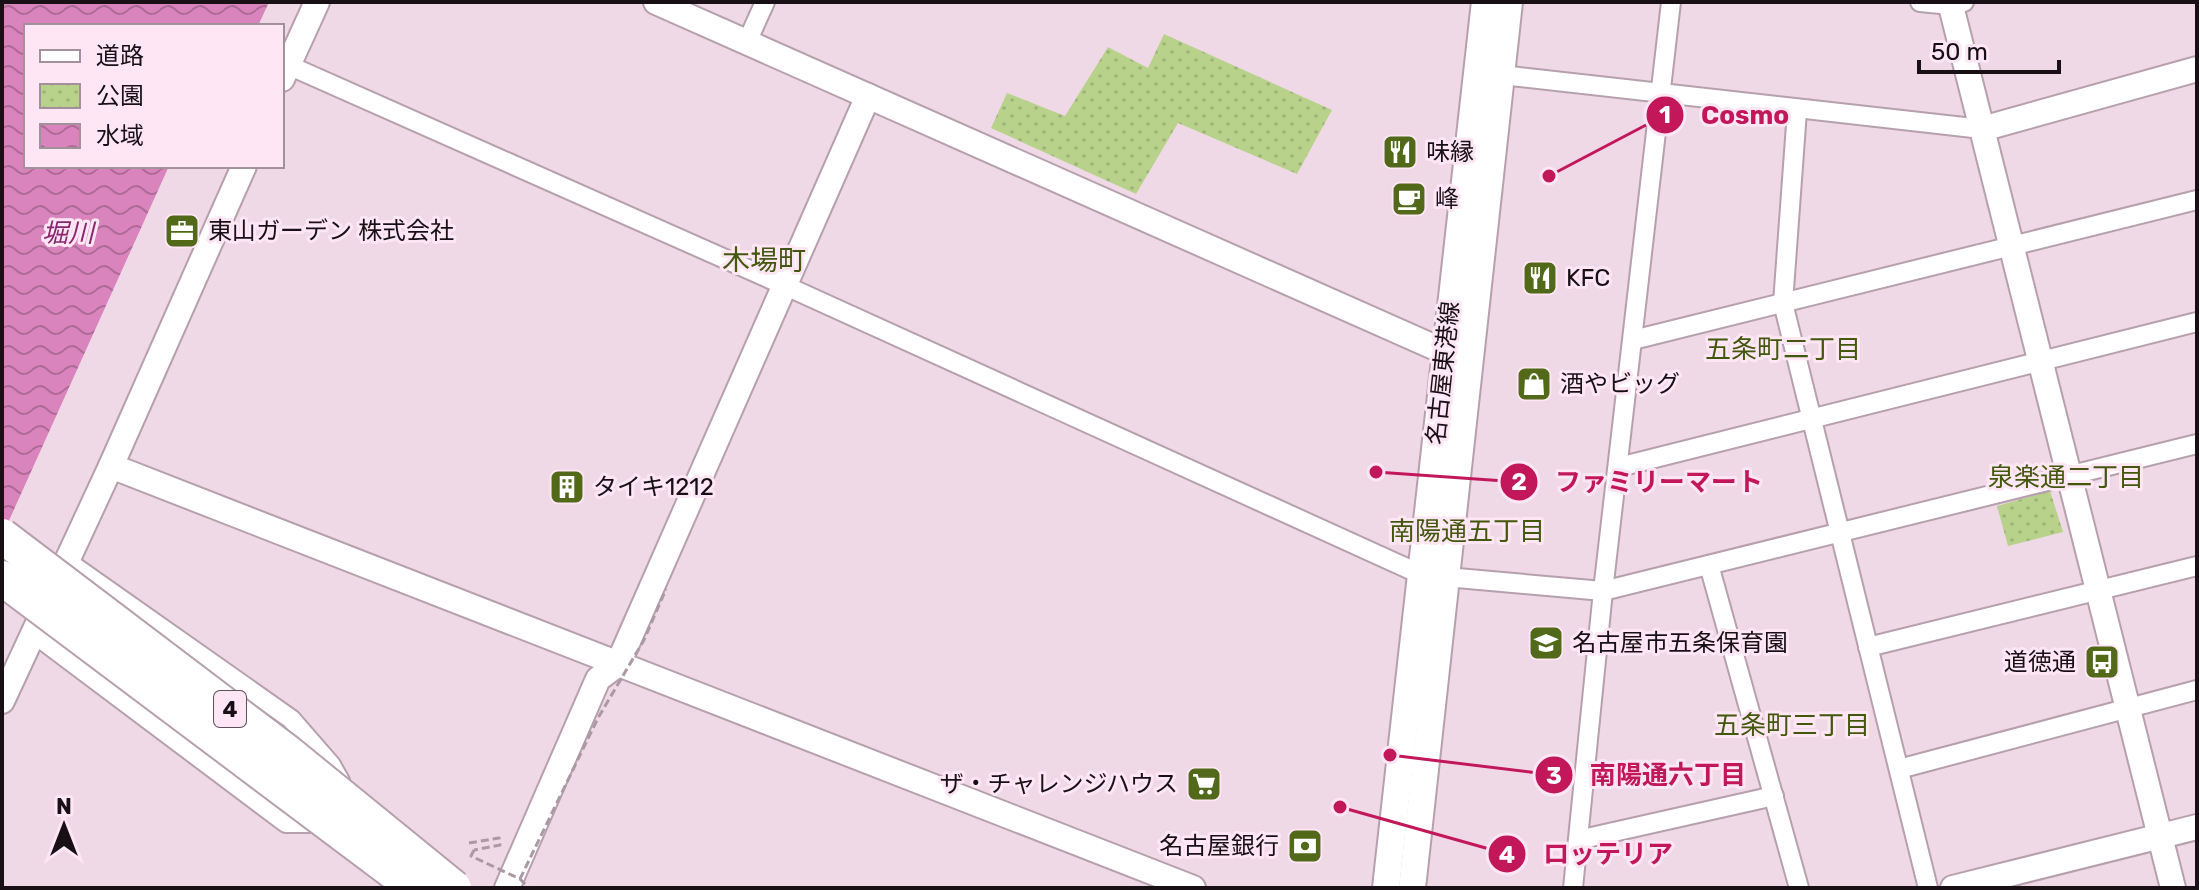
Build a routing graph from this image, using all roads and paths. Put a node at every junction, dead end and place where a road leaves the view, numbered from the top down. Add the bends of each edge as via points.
1 (317, 2) edge
2 (656, 2) edge
3 (765, 2) edge
4 (1485, 2) edge
5 (1509, 2) edge
6 (1671, 2) edge
7 (1920, 2) edge
8 (1955, 3) edge
9 (747, 42) junction
10 (2197, 69) edge
11 (285, 72) edge
12 (1502, 75) junction
13 (1661, 93) junction
14 (868, 96) junction
15 (1797, 111) junction
16 (1982, 129) junction
17 (243, 168) edge
18 (2197, 200) edge
19 (2012, 245) junction
20 (786, 286) junction
21 (1783, 303) junction
22 (2197, 322) edge
23 (1633, 340) junction
24 (1445, 352) junction
25 (1471, 354) junction
26 (2041, 361) junction
27 (1812, 419) junction
28 (2197, 444) edge
29 (111, 466) junction
30 (1619, 467) junction
31 (2070, 475) junction
32 (1840, 533) junction
33 (2, 536) edge
34 (68, 562) junction
35 (1709, 565) junction
36 (2197, 566) edge
37 (1434, 576) junction
38 (2, 578) edge
39 (666, 589) dead end
40 (2098, 590) junction
41 (1603, 591) junction
42 (33, 633) junction
43 (1868, 647) junction
44 (618, 664) junction
45 (2197, 690) edge
46 (2, 701) edge
47 (2128, 708) junction
48 (228, 729) dead end
49 (1899, 769) junction
50 (1774, 796) junction
51 (332, 805) junction
52 (2197, 827) edge
53 (2160, 837) junction
54 (1578, 840) junction
55 (469, 843) dead end
56 (513, 883) edge
57 (415, 888) edge
58 (423, 888) edge
59 (444, 888) edge
60 (454, 888) edge
61 (529, 888) edge
62 (1193, 888) edge
63 (1386, 888) edge
64 (1412, 888) edge
65 (1573, 888) edge
66 (1799, 888) edge
67 (1928, 888) edge
68 (1953, 888) edge
69 (2173, 888) edge

1 - 11 street
2 - 9 street
3 - 9 street
4 - 24 main road, 名古屋東港線
5 - 12 main road, 名古屋東港線
6 - 13 street
7 - 8 street
8 - 16 street
9 - 14 street
10 - 16 street
11 - 20 street
12 - 13 street
12 - 25 main road, 名古屋東港線
13 - 15 street
13 - 23 street
14 - 20 street
14 - 24 street
15 - 16 street
15 - 21 street
16 - 19 street
17 - 29 street
18 - 19 street
19 - 21 street
19 - 26 street
20 - 37 street
20 - 44 street
21 - 23 street
21 - 27 street
22 - 26 street
23 - 30 street
24 - 25 street
24 - 37 main road, 名古屋東港線
25 - 37 main road, 名古屋東港線
26 - 27 street
26 - 31 street
27 - 30 street
27 - 32 street
28 - 31 street
29 - 34 street
29 - 44 street
30 - 41 street
31 - 32 street
31 - 40 street
32 - 35 street
32 - 43 street
33 - 60 highway, 4, bridge via 287,752
34 - 42 street
34 - 51 street via 291,719 340,781
35 - 41 street
35 - 50 street
36 - 40 street
37 - 41 street
37 - 63 main road, 名古屋東港線
37 - 64 main road, 名古屋東港線
38 - 57 highway, 4, bridge
39 - 56 path, bridge via 644,640
40 - 43 street
40 - 47 street
41 - 54 street
42 - 46 street
42 - 51 street via 286,823 309,823
43 - 49 street
44 - 56 street via 598,679
44 - 62 street
45 - 47 street
47 - 49 street
47 - 53 street
48 - 51 street
49 - 67 street
50 - 54 street
50 - 66 street
51 - 58 street
51 - 59 street
52 - 53 street
53 - 68 street
53 - 69 street
54 - 65 street
55 - 56 path, bridge via 499,838 500,845 474,850 471,856
56 - 61 path, bridge

